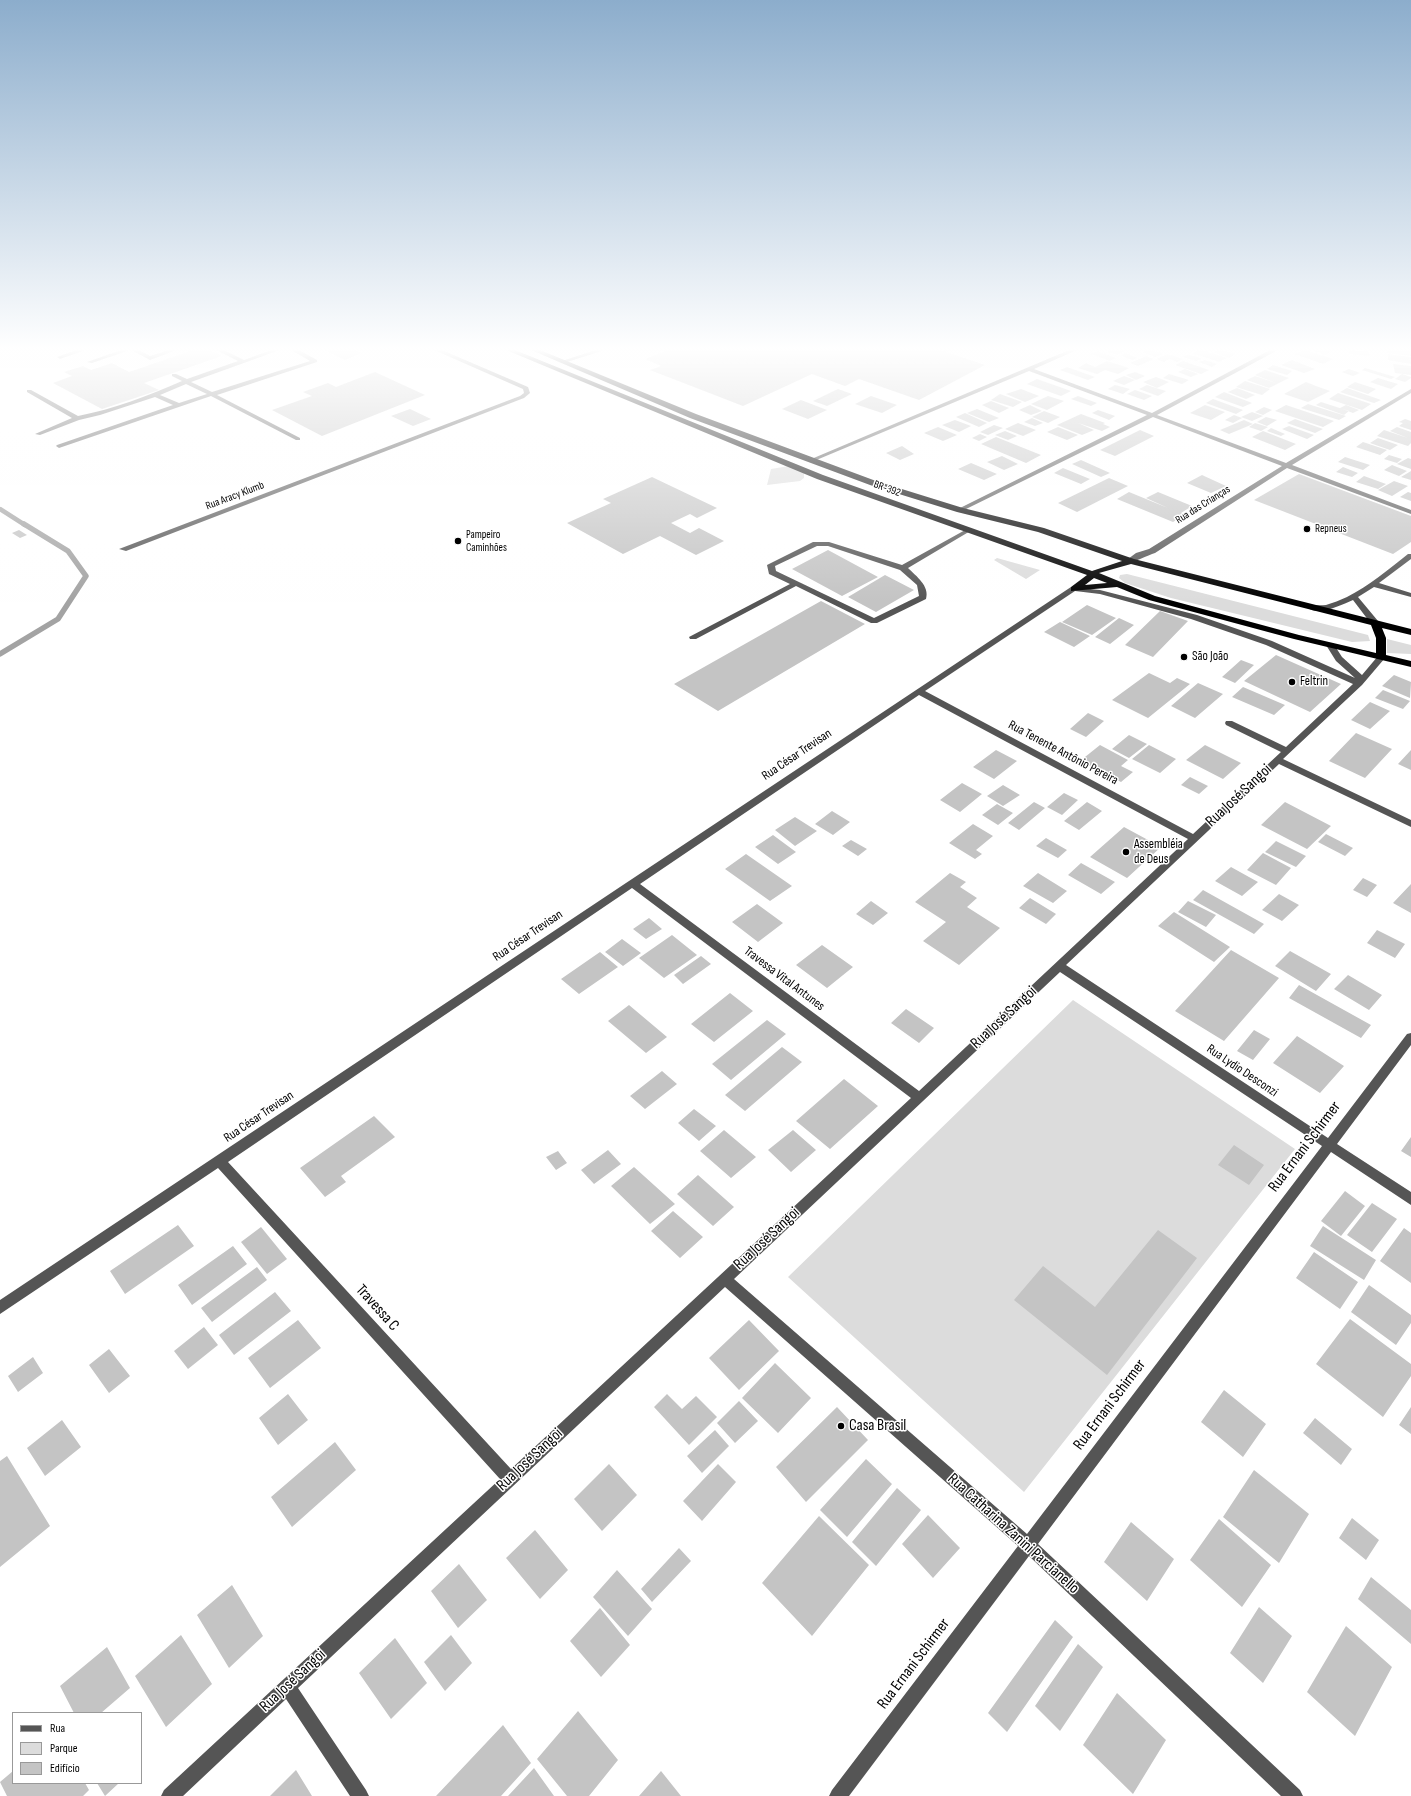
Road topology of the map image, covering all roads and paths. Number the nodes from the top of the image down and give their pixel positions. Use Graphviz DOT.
graph roads {
  1 [pos="93,434"];
  2 [pos="288,434"];
  3 [pos="425,434"];
  4 [pos="715,434"];
  5 [pos="741,434"];
  6 [pos="875,434"];
  7 [pos="1114,434"];
  8 [pos="1203,434"];
  9 [pos="1339,434"];
  10 [pos="298,439"];
  11 [pos="59,446"];
  12 [pos="812,460"];
  13 [pos="1287,465"];
  14 [pos="960,510"];
  15 [pos="1411,512"];
  16 [pos="969,530"];
  17 [pos="122,549"];
  18 [pos="1152,551"];
  19 [pos="1411,556"];
  20 [pos="1131,561"];
  21 [pos="1060,563"];
  22 [pos="1148,565"];
  23 [pos="1111,567"];
  24 [pos="903,568"];
  25 [pos="1093,574"];
  26 [pos="797,583"];
  27 [pos="1117,584"];
  28 [pos="1374,584"];
  29 [pos="1078,586"];
  30 [pos="1411,595"];
  31 [pos="1355,598"];
  32 [pos="1308,608"];
  33 [pos="1375,623"];
  34 [pos="1411,632"];
  35 [pos="693,637"];
  36 [pos="1330,645"];
  37 [pos="1381,658"];
  38 [pos="1411,664"];
  39 [pos="1360,681"];
  40 [pos="919,691"];
  41 [pos="1229,724"];
  42 [pos="1287,750"];
  43 [pos="1278,760"];
  44 [pos="1411,824"];
  45 [pos="1194,838"];
  46 [pos="632,883"];
  47 [pos="1059,966"];
  48 [pos="1411,1037"];
  49 [pos="919,1098"];
  50 [pos="1329,1146"];
  51 [pos="219,1160"];
  52 [pos="1411,1199"];
  53 [pos="725,1279"];
  54 [pos="0,1308"];
  55 [pos="510,1479"];
  56 [pos="1026,1544"];
  57 [pos="286,1687"];
  58 [pos="170,1796"];
  59 [pos="360,1796"];
  60 [pos="838,1796"];
  61 [pos="1294,1796"];
  1 -- 11 [label="street"];
  2 -- 10 [label="street"];
  3 -- 17 [label="street, Rua Aracy Klumb"];
  4 -- 16 [label="highway, BR-392"];
  5 -- 12 [label="highway, BR-392"];
  6 -- 12 [label="street"];
  7 -- 14 [label="street"];
  8 -- 13 [label="street"];
  9 -- 13 [label="street, Rua das Crianças"];
  12 -- 14 [label="highway, BR-392"];
  13 -- 15 [label="street"];
  13 -- 18 [label="street, Rua das Crianças"];
  14 -- 20 [label="highway, BR-392"];
  16 -- 21 [label="highway, BR-392"];
  16 -- 24 [label="street"];
  18 -- 20 [label="street, Rua das Crianças"];
  18 -- 22 [label="street"];
  19 -- 28 [label="street"];
  20 -- 22 [label="highway, BR-392"];
  20 -- 23 [label="highway, BR-392"];
  21 -- 25 [label="highway"];
  21 -- 29 [label="highway"];
  22 -- 32 [label="highway, BR-392"];
  23 -- 25 [label="highway, BR-392"];
  23 -- 27 [label="highway"];
  24 -- 26 [label="street"];
  24 -- 26 [label="street"];
  25 -- 27 [label="highway"];
  25 -- 29 [label="highway, BR-392"];
  26 -- 35 [label="street"];
  27 -- 29 [label="highway"];
  27 -- 36 [label="highway"];
  28 -- 30 [label="street"];
  28 -- 31 [label="street"];
  29 -- 39 [label="street"];
  29 -- 40 [label="street, Rua César Trevisan"];
  31 -- 32 [label="street"];
  31 -- 33 [label="street"];
  32 -- 33 [label="highway, BR-392"];
  33 -- 34 [label="highway, BR-392"];
  33 -- 37 [label="highway"];
  36 -- 37 [label="highway"];
  36 -- 39 [label="street"];
  37 -- 38 [label="highway"];
  37 -- 39 [label="street, Rua José Sangoi"];
  39 -- 42 [label="street, Rua José Sangoi"];
  40 -- 45 [label="street, Rua Tenente Antônio Pereira"];
  40 -- 46 [label="street, Rua César Trevisan"];
  41 -- 42 [label="street"];
  42 -- 43 [label="street, Rua José Sangoi"];
  43 -- 44 [label="street"];
  43 -- 45 [label="street, Rua José Sangoi"];
  45 -- 47 [label="street, Rua José Sangoi"];
  46 -- 49 [label="street, Travessa Vital Antunes"];
  46 -- 51 [label="street, Rua César Trevisan"];
  47 -- 49 [label="street, Rua José Sangoi"];
  47 -- 50 [label="street, Rua Lydio Desconzi"];
  48 -- 50 [label="street, Rua Ernani Schirmer"];
  49 -- 53 [label="street, Rua José Sangoi"];
  50 -- 52 [label="street, Rua Lydio Desconzi"];
  50 -- 56 [label="street, Rua Ernani Schirmer"];
  51 -- 54 [label="street, Rua César Trevisan"];
  51 -- 55 [label="street, Travessa C"];
  53 -- 55 [label="street, Rua José Sangoi"];
  53 -- 56 [label="street, Rua Catharina Zanini Parcianello"];
  55 -- 57 [label="street, Rua José Sangoi"];
  56 -- 60 [label="street, Rua Ernani Schirmer"];
  56 -- 61 [label="street, Rua Catharina Zanini Parcianello"];
  57 -- 58 [label="street, Rua José Sangoi"];
  57 -- 59 [label="street"];
}
